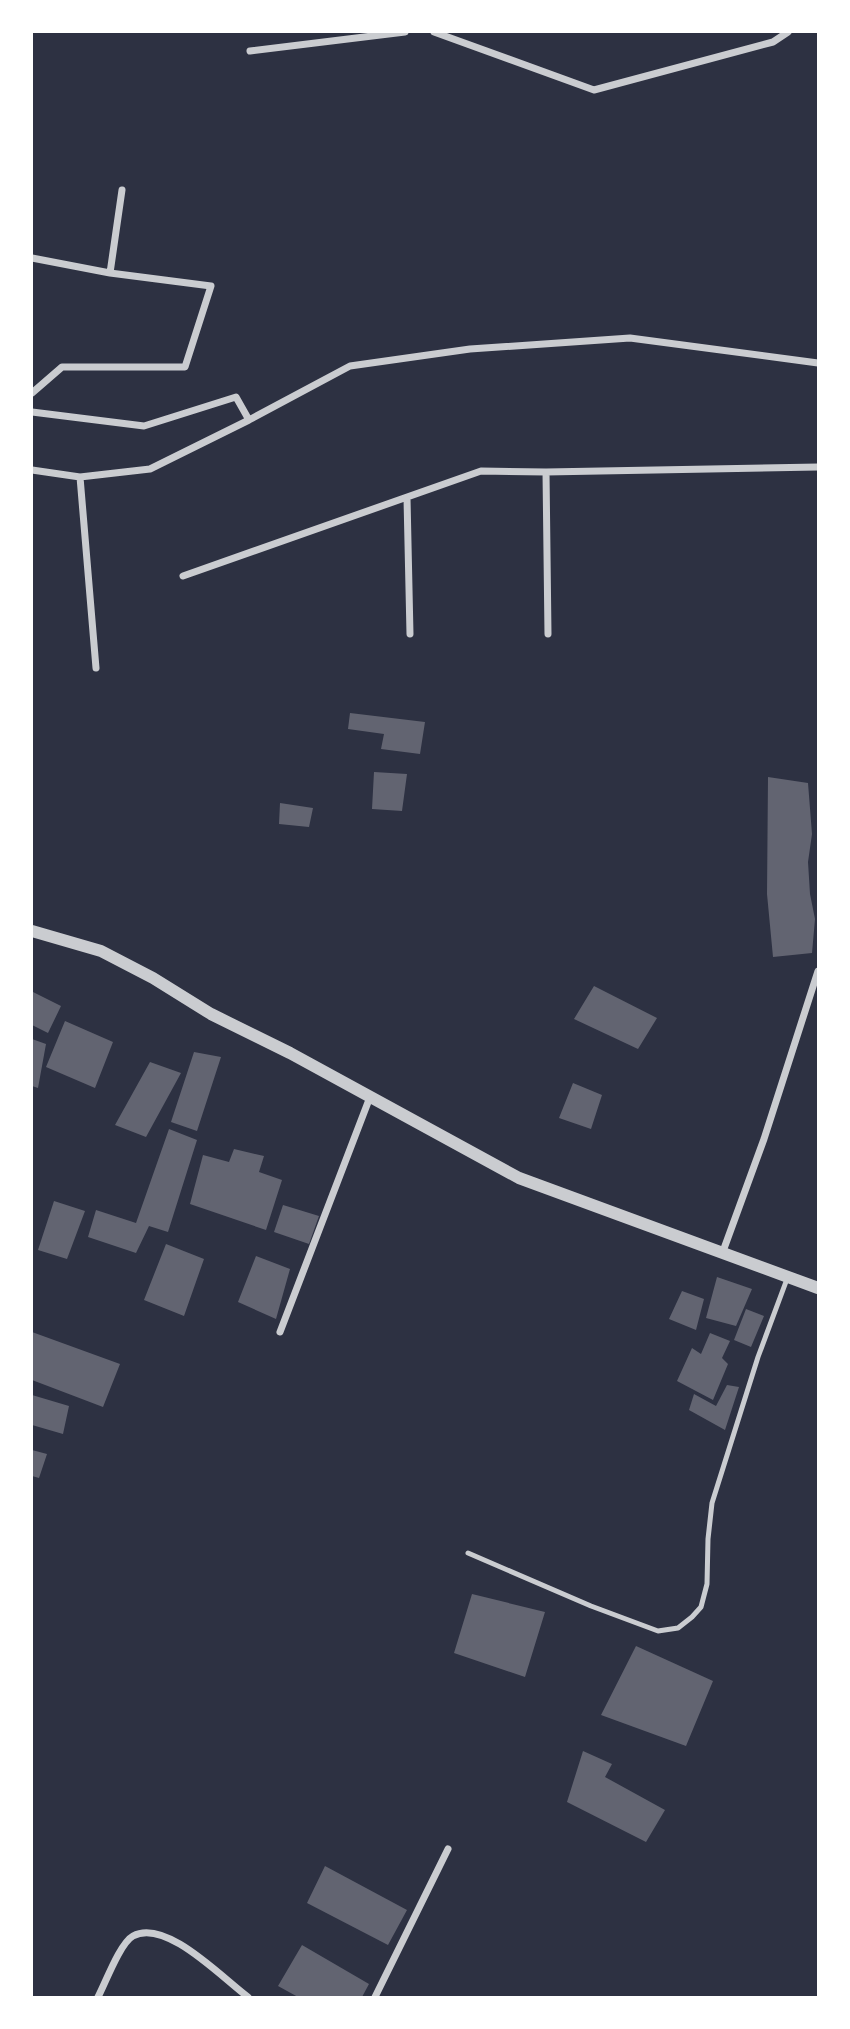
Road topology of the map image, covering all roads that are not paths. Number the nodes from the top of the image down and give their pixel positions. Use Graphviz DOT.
graph roads {
  1 [pos="405,32"];
  2 [pos="434,32"];
  3 [pos="788,32"];
  4 [pos="250,51"];
  5 [pos="122,190"];
  6 [pos="32,258"];
  7 [pos="110,273"];
  8 [pos="818,363"];
  9 [pos="32,394"];
  10 [pos="32,412"];
  11 [pos="249,420"];
  12 [pos="818,467"];
  13 [pos="32,470"];
  14 [pos="546,472"];
  15 [pos="80,477"];
  16 [pos="407,498"];
  17 [pos="183,576"];
  18 [pos="410,634"];
  19 [pos="548,634"];
  20 [pos="96,668"];
  21 [pos="32,931"];
  22 [pos="818,971"];
  23 [pos="370,1097"];
  24 [pos="722,1255"];
  25 [pos="787,1279"];
  26 [pos="818,1289"];
  27 [pos="280,1332"];
  28 [pos="468,1553"];
  29 [pos="448,1849"];
  30 [pos="98,1997"];
  31 [pos="248,1997"];
  32 [pos="375,1997"];
  1 -- 4 [label="street"];
  2 -- 3 [label="street"];
  5 -- 7 [label="street"];
  6 -- 7 [label="street"];
  7 -- 9 [label="street"];
  8 -- 11 [label="street"];
  10 -- 11 [label="street"];
  11 -- 15 [label="street"];
  12 -- 14 [label="street"];
  13 -- 15 [label="street"];
  14 -- 16 [label="street"];
  14 -- 19 [label="street"];
  15 -- 20 [label="street"];
  16 -- 17 [label="street"];
  16 -- 18 [label="street"];
  21 -- 23 [label="street"];
  22 -- 24 [label="street"];
  23 -- 24 [label="street"];
  23 -- 27 [label="street"];
  24 -- 25 [label="street"];
  25 -- 26 [label="street"];
  25 -- 28 [label="lane"];
  29 -- 32 [label="street"];
  30 -- 31 [label="street"];
}
